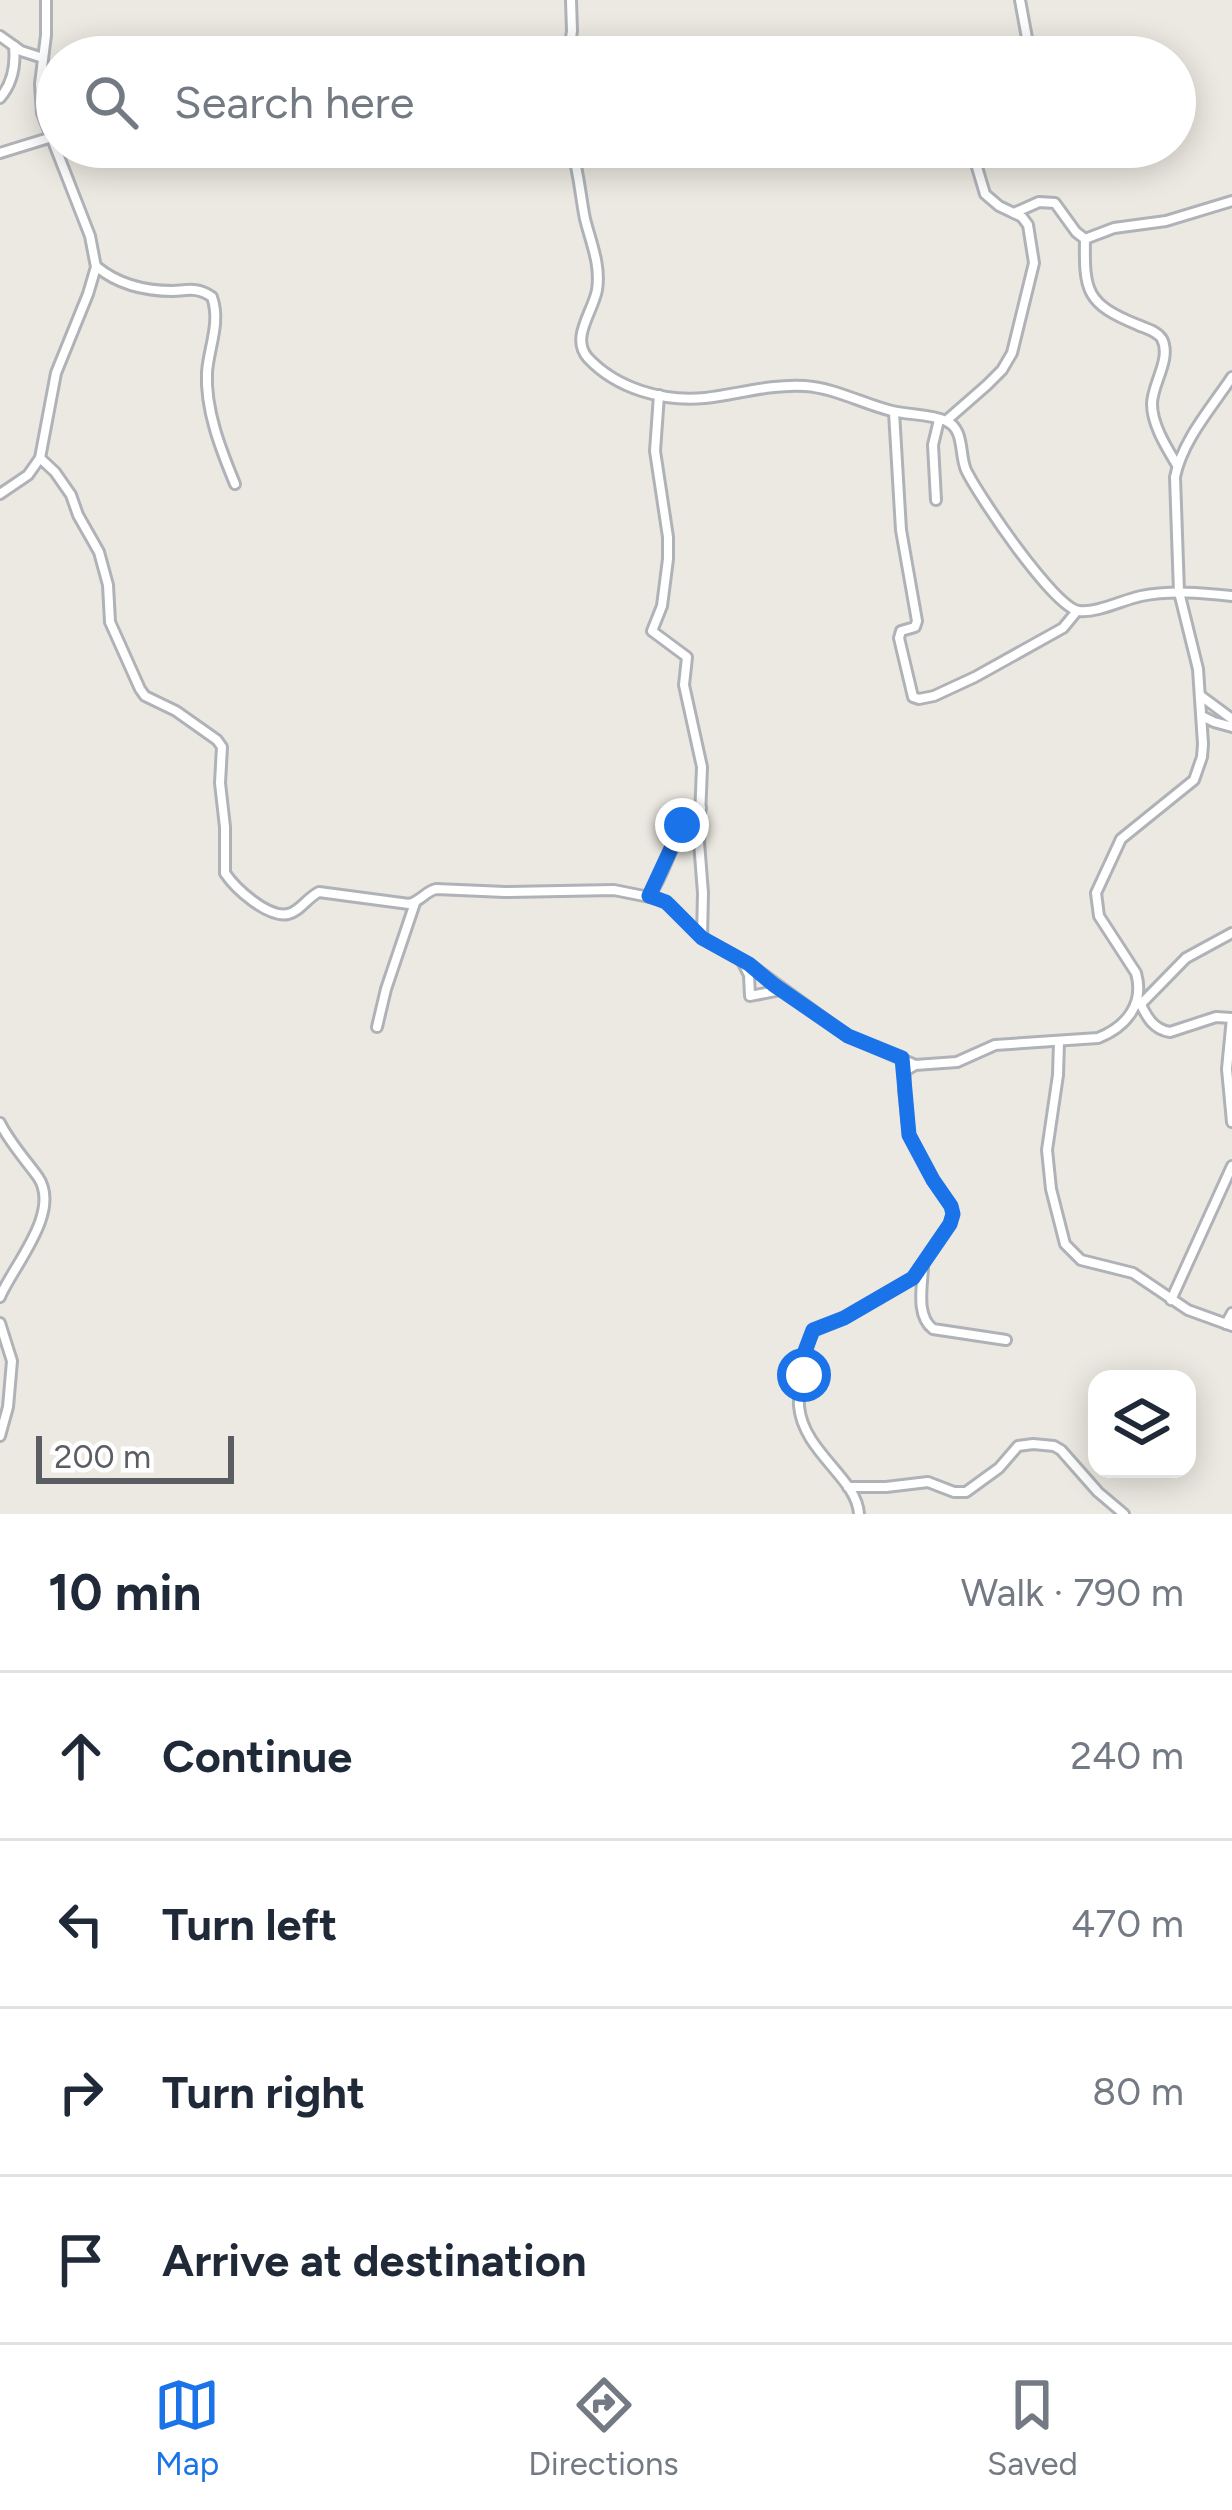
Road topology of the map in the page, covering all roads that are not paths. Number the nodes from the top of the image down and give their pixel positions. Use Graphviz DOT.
graph roads {
  1 [pos="46,0"];
  2 [pos="571,0"];
  3 [pos="1020,0"];
  4 [pos="0,36"];
  5 [pos="46,36"];
  6 [pos="569,36"];
  7 [pos="1027,36"];
  8 [pos="14,46"];
  9 [pos="36,55"];
  10 [pos="0,98"];
  11 [pos="36,141"];
  12 [pos="0,153"];
  13 [pos="64,168"];
  14 [pos="575,168"];
  15 [pos="977,168"];
  16 [pos="1232,201"];
  17 [pos="1014,213"];
  18 [pos="1085,239"];
  19 [pos="96,267"];
  20 [pos="1232,377"];
  21 [pos="659,395"];
  22 [pos="894,412"];
  23 [pos="942,420"];
  24 [pos="40,458"];
  25 [pos="1178,465"];
  26 [pos="236,484"];
  27 [pos="0,494"];
  28 [pos="936,500"];
  29 [pos="1179,592"];
  30 [pos="1232,596"];
  31 [pos="1077,611"];
  32 [pos="1199,695"];
  33 [pos="1201,715"];
  34 [pos="1232,723"];
  35 [pos="702,807"];
  36 [pos="649,896"];
  37 [pos="415,903"];
  38 [pos="703,909"];
  39 [pos="678,914"];
  40 [pos="1232,933"];
  41 [pos="702,938"];
  42 [pos="741,960"];
  43 [pos="782,990"];
  44 [pos="1139,1002"];
  45 [pos="1232,1018"];
  46 [pos="377,1027"];
  47 [pos="1059,1042"];
  48 [pos="902,1058"];
  49 [pos="915,1065"];
  50 [pos="905,1073"];
  51 [pos="1232,1122"];
  52 [pos="0,1123"];
  53 [pos="1232,1166"];
  54 [pos="922,1266"];
  55 [pos="0,1297"];
  56 [pos="1172,1300"];
  57 [pos="1232,1313"];
  58 [pos="0,1323"];
  59 [pos="1229,1325"];
  60 [pos="1006,1340"];
  61 [pos="0,1436"];
  62 [pos="847,1487"];
  63 [pos="859,1514"];
  64 [pos="1124,1514"];
  1 -- 5 [label="street"];
  2 -- 6 [label="street"];
  3 -- 7 [label="street"];
  4 -- 8 [label="street"];
  8 -- 9 [label="street"];
  8 -- 10 [label="street"];
  11 -- 12 [label="street"];
  13 -- 19 [label="street"];
  14 -- 21 [label="street"];
  15 -- 17 [label="street"];
  16 -- 18 [label="street"];
  17 -- 18 [label="street"];
  17 -- 23 [label="street"];
  18 -- 25 [label="street"];
  19 -- 24 [label="street"];
  19 -- 26 [label="street"];
  20 -- 25 [label="street"];
  21 -- 22 [label="street"];
  21 -- 35 [label="street"];
  22 -- 23 [label="street"];
  22 -- 31 [label="street"];
  23 -- 28 [label="street"];
  23 -- 31 [label="street"];
  24 -- 27 [label="street"];
  24 -- 37 [label="street"];
  25 -- 29 [label="street"];
  29 -- 30 [label="street"];
  29 -- 31 [label="street"];
  29 -- 32 [label="street"];
  32 -- 33 [label="street"];
  32 -- 34 [label="street"];
  33 -- 34 [label="street"];
  33 -- 44 [label="street"];
  35 -- 36 [label="street"];
  35 -- 38 [label="street"];
  36 -- 37 [label="street"];
  36 -- 39 [label="street"];
  37 -- 46 [label="street"];
  38 -- 39 [label="street"];
  38 -- 41 [label="street"];
  39 -- 41 [label="street"];
  40 -- 44 [label="street"];
  41 -- 42 [label="street"];
  42 -- 43 [label="street"];
  42 -- 43 [label="street"];
  43 -- 48 [label="street"];
  44 -- 45 [label="street"];
  44 -- 47 [label="street"];
  45 -- 51 [label="street"];
  47 -- 49 [label="street"];
  47 -- 56 [label="street"];
  48 -- 49 [label="street"];
  48 -- 50 [label="street"];
  49 -- 50 [label="street"];
  50 -- 54 [label="street"];
  52 -- 55 [label="street"];
  53 -- 56 [label="street"];
  54 -- 60 [label="street"];
  54 -- 62 [label="street"];
  56 -- 59 [label="street"];
  57 -- 59 [label="street"];
  58 -- 61 [label="street"];
  62 -- 63 [label="street"];
  62 -- 64 [label="street"];
}
